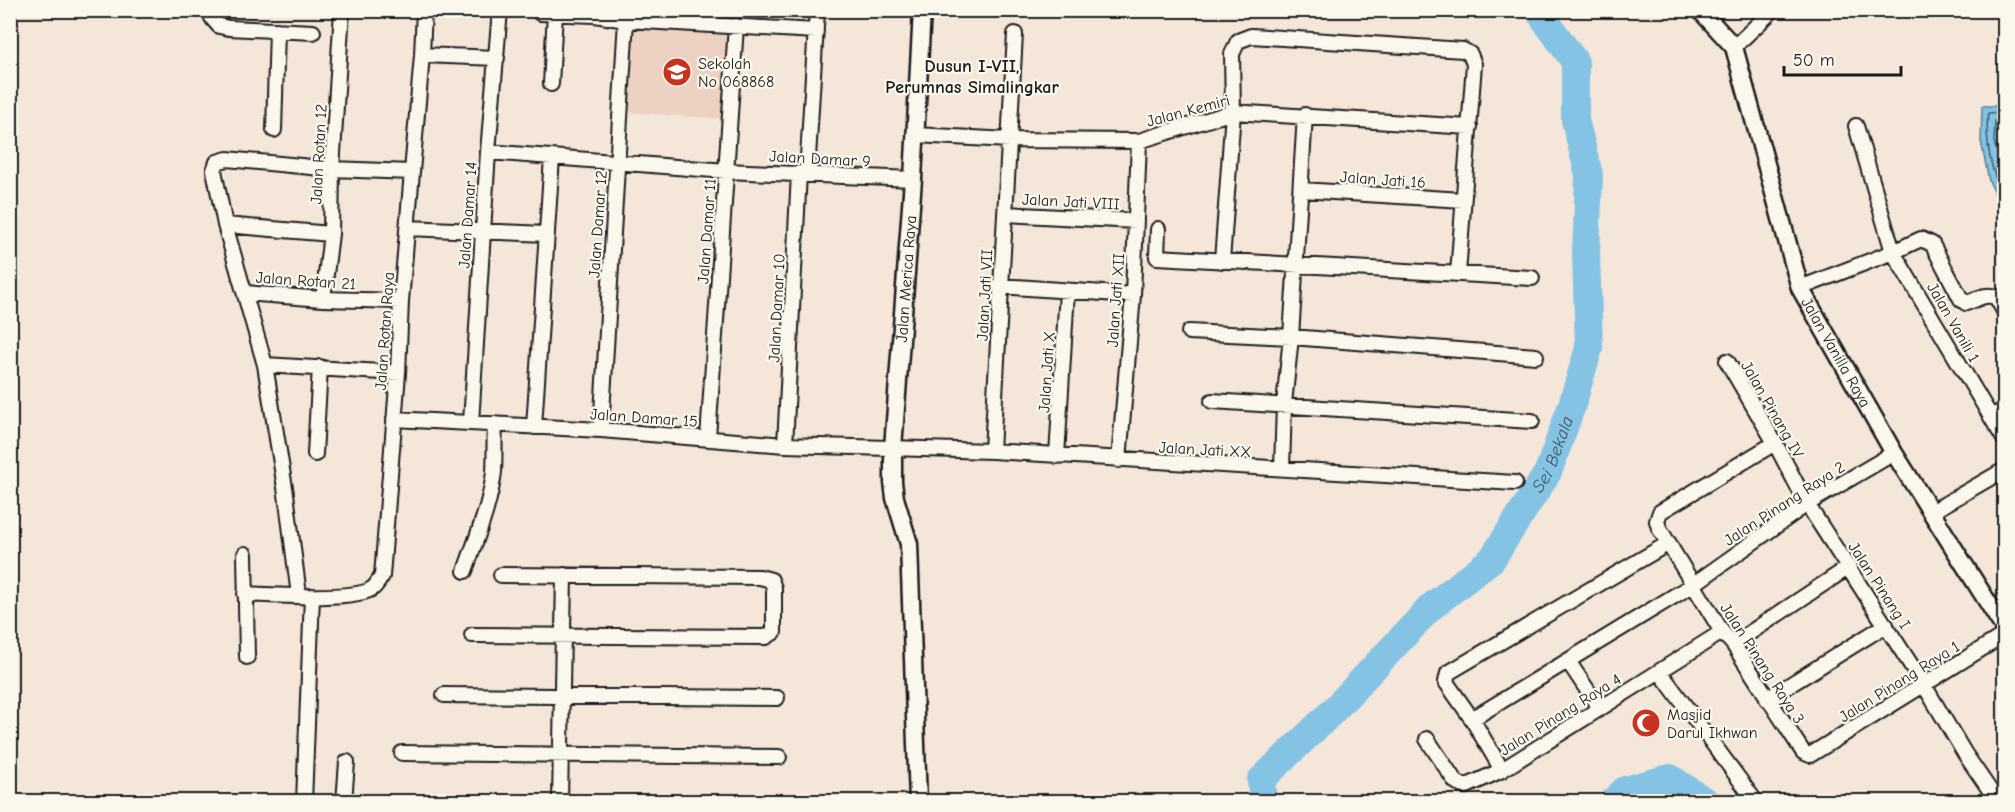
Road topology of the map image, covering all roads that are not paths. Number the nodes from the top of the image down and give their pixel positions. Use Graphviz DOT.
graph roads {
  1 [pos="213,10"];
  2 [pos="342,10"];
  3 [pos="424,10"];
  4 [pos="500,10"];
  5 [pos="817,10"];
  6 [pos="922,10"];
  7 [pos="1700,10"];
  8 [pos="1773,10"];
  9 [pos="540,13"];
  10 [pos="555,13"];
  11 [pos="596,13"];
  12 [pos="627,20"];
  13 [pos="736,26"];
  14 [pos="277,30"];
  15 [pos="816,31"];
  16 [pos="313,32"];
  17 [pos="1015,34"];
  18 [pos="1734,47"];
  19 [pos="422,55"];
  20 [pos="497,58"];
  21 [pos="551,84"];
  22 [pos="1233,112"];
  23 [pos="1305,115"];
  24 [pos="1856,126"];
  25 [pos="1470,127"];
  26 [pos="274,130"];
  27 [pos="915,135"];
  28 [pos="1010,140"];
  29 [pos="1139,141"];
  30 [pos="488,152"];
  31 [pos="552,157"];
  32 [pos="618,163"];
  33 [pos="332,169"];
  34 [pos="726,171"];
  35 [pos="412,172"];
  36 [pos="803,174"];
  37 [pos="913,179"];
  38 [pos="1301,190"];
  39 [pos="1463,200"];
  40 [pos="1005,214"];
  41 [pos="1136,221"];
  42 [pos="225,225"];
  43 [pos="408,228"];
  44 [pos="1158,229"];
  45 [pos="483,231"];
  46 [pos="331,234"];
  47 [pos="546,234"];
  48 [pos="1893,252"];
  49 [pos="1222,261"];
  50 [pos="1296,264"];
  51 [pos="1458,274"];
  52 [pos="1532,278"];
  53 [pos="1000,286"];
  54 [pos="1800,288"];
  55 [pos="1067,291"];
  56 [pos="245,293"];
  57 [pos="1133,295"];
  58 [pos="323,298"];
  59 [pos="401,301"];
  60 [pos="2004,311"];
  61 [pos="1189,332"];
  62 [pos="1291,338"];
  63 [pos="1536,356"];
  64 [pos="1727,362"];
  65 [pos="265,365"];
  66 [pos="320,367"];
  67 [pos="398,373"];
  68 [pos="1212,401"];
  69 [pos="1284,404"];
  70 [pos="2004,410"];
  71 [pos="1991,417"];
  72 [pos="394,419"];
  73 [pos="1532,421"];
  74 [pos="471,423"];
  75 [pos="495,424"];
  76 [pos="534,427"];
  77 [pos="601,430"];
  78 [pos="708,438"];
  79 [pos="2004,439"];
  80 [pos="1775,443"];
  81 [pos="785,445"];
  82 [pos="893,448"];
  83 [pos="992,451"];
  84 [pos="1894,453"];
  85 [pos="315,454"];
  86 [pos="1057,456"];
  87 [pos="1119,460"];
  88 [pos="1282,469"];
  89 [pos="2004,470"];
  90 [pos="1515,483"];
  91 [pos="1807,504"];
  92 [pos="1933,511"];
  93 [pos="1669,543"];
  94 [pos="245,554"];
  95 [pos="1849,567"];
  96 [pos="465,572"];
  97 [pos="501,574"];
  98 [pos="564,574"];
  99 [pos="1694,584"];
  100 [pos="245,594"];
  101 [pos="305,596"];
  102 [pos="1886,625"];
  103 [pos="2004,628"];
  104 [pos="1722,632"];
  105 [pos="472,635"];
  106 [pos="562,635"];
  107 [pos="2004,635"];
  108 [pos="1733,644"];
  109 [pos="247,657"];
  110 [pos="1568,661"];
  111 [pos="1660,672"];
  112 [pos="1924,685"];
  113 [pos="444,695"];
  114 [pos="562,695"];
  115 [pos="777,698"];
  116 [pos="1767,699"];
  117 [pos="1600,709"];
  118 [pos="1472,720"];
  119 [pos="1426,739"];
  120 [pos="402,753"];
  121 [pos="561,755"];
  122 [pos="1810,755"];
  123 [pos="779,757"];
  124 [pos="347,762"];
  125 [pos="1502,770"];
  126 [pos="304,801"];
  127 [pos="344,801"];
  128 [pos="560,801"];
  129 [pos="918,801"];
  130 [pos="1756,801"];
  131 [pos="1993,801"];
  1 -- 14 [label="street"];
  2 -- 33 [label="street, Jalan Rotan 12"];
  3 -- 19 [label="street, Jalan Rotan Raya"];
  4 -- 20 [label="street, Jalan Damar 14"];
  5 -- 15 [label="street, Jalan Damar 10"];
  6 -- 27 [label="street, Jalan Merica Raya"];
  7 -- 18 [label="street"];
  8 -- 18 [label="street"];
  9 -- 10 [label="street"];
  10 -- 11 [label="street"];
  10 -- 21 [label="street"];
  11 -- 12 [label="street"];
  12 -- 13 [label="street"];
  12 -- 32 [label="street, Jalan Damar 12"];
  13 -- 15 [label="street"];
  13 -- 34 [label="street, Jalan Damar 11"];
  14 -- 16 [label="street"];
  14 -- 26 [label="street"];
  15 -- 36 [label="street, Jalan Damar 10"];
  17 -- 28 [label="street, Jalan Jati VII"];
  18 -- 54 [label="street, Jalan Vanilla Raya"];
  19 -- 20 [label="street"];
  19 -- 35 [label="street, Jalan Rotan Raya"];
  20 -- 30 [label="street, Jalan Damar 14"];
  22 -- 23 [label="street, Jalan Kemiri"];
  22 -- 25 [label="street"];
  22 -- 29 [label="street, Jalan Kemiri"];
  22 -- 49 [label="street"];
  23 -- 25 [label="street, Jalan Kemiri"];
  23 -- 38 [label="street"];
  24 -- 48 [label="street, Jalan Vanili 1"];
  25 -- 39 [label="street"];
  27 -- 28 [label="street, Jalan Kemiri"];
  27 -- 37 [label="street, Jalan Merica Raya"];
  28 -- 29 [label="street, Jalan Kemiri"];
  28 -- 40 [label="street, Jalan Jati VII"];
  29 -- 41 [label="street, Jalan Jati XII"];
  30 -- 31 [label="street"];
  30 -- 45 [label="street, Jalan Damar 14"];
  31 -- 32 [label="street"];
  31 -- 47 [label="street"];
  32 -- 34 [label="street, Jalan Damar 9"];
  32 -- 77 [label="street, Jalan Damar 12"];
  33 -- 35 [label="street"];
  33 -- 42 [label="street"];
  33 -- 46 [label="street, Jalan Rotan 12"];
  34 -- 36 [label="street, Jalan Damar 9"];
  34 -- 78 [label="street, Jalan Damar 11"];
  35 -- 43 [label="street, Jalan Rotan Raya"];
  36 -- 37 [label="street, Jalan Damar 9"];
  36 -- 81 [label="street, Jalan Damar 10"];
  37 -- 82 [label="street, Jalan Merica Raya"];
  38 -- 39 [label="street, Jalan Jati 16"];
  38 -- 50 [label="street"];
  39 -- 51 [label="street"];
  40 -- 41 [label="street, Jalan Jati VIII"];
  40 -- 53 [label="street, Jalan Jati VII"];
  41 -- 57 [label="street, Jalan Jati XII"];
  42 -- 46 [label="street"];
  42 -- 56 [label="street"];
  43 -- 45 [label="street"];
  43 -- 59 [label="street, Jalan Rotan Raya"];
  44 -- 49 [label="street"];
  45 -- 47 [label="street"];
  45 -- 74 [label="street, Jalan Damar 14"];
  46 -- 58 [label="street, Jalan Rotan 12"];
  47 -- 76 [label="street"];
  48 -- 54 [label="street"];
  48 -- 60 [label="street"];
  48 -- 71 [label="street, Jalan Vanili 1"];
  49 -- 50 [label="street"];
  50 -- 51 [label="street"];
  50 -- 62 [label="street"];
  51 -- 52 [label="street"];
  53 -- 55 [label="street"];
  53 -- 83 [label="street, Jalan Jati VII"];
  54 -- 84 [label="street, Jalan Vanilla Raya"];
  55 -- 57 [label="street"];
  55 -- 86 [label="street, Jalan Jati X"];
  56 -- 58 [label="street, Jalan Rotan 21"];
  56 -- 65 [label="street"];
  57 -- 87 [label="street, Jalan Jati XII"];
  58 -- 59 [label="street, Jalan Rotan 21"];
  59 -- 67 [label="street, Jalan Rotan Raya"];
  61 -- 62 [label="street"];
  62 -- 63 [label="street"];
  62 -- 69 [label="street"];
  64 -- 80 [label="street, Jalan Pinang IV"];
  65 -- 66 [label="street"];
  65 -- 101 [label="street"];
  66 -- 67 [label="street"];
  66 -- 85 [label="street"];
  67 -- 72 [label="street, Jalan Rotan Raya"];
  68 -- 69 [label="street"];
  69 -- 73 [label="street"];
  69 -- 88 [label="street"];
  70 -- 71 [label="street"];
  71 -- 79 [label="street, Jalan Vanili 1"];
  72 -- 74 [label="street, Jalan Damar 15"];
  72 -- 101 [label="street, Jalan Rotan Raya"];
  74 -- 75 [label="street, Jalan Damar 15"];
  75 -- 76 [label="street, Jalan Damar 15"];
  75 -- 96 [label="street"];
  76 -- 77 [label="street, Jalan Damar 15"];
  77 -- 78 [label="street, Jalan Damar 15"];
  78 -- 81 [label="street, Jalan Damar 15"];
  80 -- 91 [label="street, Jalan Pinang IV"];
  80 -- 93 [label="street, Jalan Pinang Raya 3"];
  81 -- 82 [label="street, Jalan Damar 15"];
  82 -- 83 [label="street, Jalan Jati XX"];
  82 -- 129 [label="street, Jalan Merica Raya"];
  83 -- 86 [label="street, Jalan Jati XX"];
  84 -- 91 [label="street, Jalan Pinang Raya 2"];
  84 -- 92 [label="street, Jalan Vanilla Raya"];
  86 -- 87 [label="street, Jalan Jati XX"];
  87 -- 88 [label="street, Jalan Jati XX"];
  88 -- 90 [label="street, Jalan Jati XX"];
  89 -- 92 [label="street"];
  91 -- 95 [label="street, Jalan Pinang I"];
  91 -- 99 [label="street, Jalan Pinang Raya 2"];
  92 -- 103 [label="street, Jalan Vanilla Raya"];
  93 -- 99 [label="street, Jalan Pinang Raya 3"];
  93 -- 118 [label="street"];
  94 -- 100 [label="street"];
  95 -- 102 [label="street, Jalan Pinang I"];
  95 -- 108 [label="street"];
  97 -- 98 [label="street"];
  98 -- 106 [label="street"];
  98 -- 106 [label="street"];
  99 -- 104 [label="street, Jalan Pinang Raya 3"];
  99 -- 110 [label="street, Jalan Pinang Raya 2"];
  100 -- 101 [label="street, Jalan Rotan Raya"];
  100 -- 109 [label="street"];
  101 -- 126 [label="street"];
  102 -- 112 [label="street, Jalan Pinang I"];
  102 -- 116 [label="street"];
  104 -- 108 [label="street, Jalan Pinang Raya 3"];
  104 -- 111 [label="street, Jalan Pinang Raya 4"];
  105 -- 106 [label="street"];
  106 -- 114 [label="street"];
  107 -- 112 [label="street, Jalan Pinang Raya 1"];
  108 -- 116 [label="street, Jalan Pinang Raya 3"];
  110 -- 117 [label="street"];
  110 -- 118 [label="street, Jalan Pinang Raya 2"];
  111 -- 117 [label="street, Jalan Pinang Raya 4"];
  111 -- 130 [label="street"];
  112 -- 122 [label="street, Jalan Pinang Raya 1"];
  112 -- 131 [label="street, Jalan Pinang I"];
  113 -- 114 [label="street"];
  114 -- 115 [label="street"];
  114 -- 121 [label="street"];
  116 -- 122 [label="street, Jalan Pinang Raya 3"];
  117 -- 125 [label="street, Jalan Pinang Raya 4"];
  118 -- 125 [label="street"];
  119 -- 125 [label="street, Jalan Pinang Raya 4"];
  120 -- 121 [label="street"];
  121 -- 123 [label="street"];
  121 -- 128 [label="street"];
  124 -- 127 [label="street"];
}
